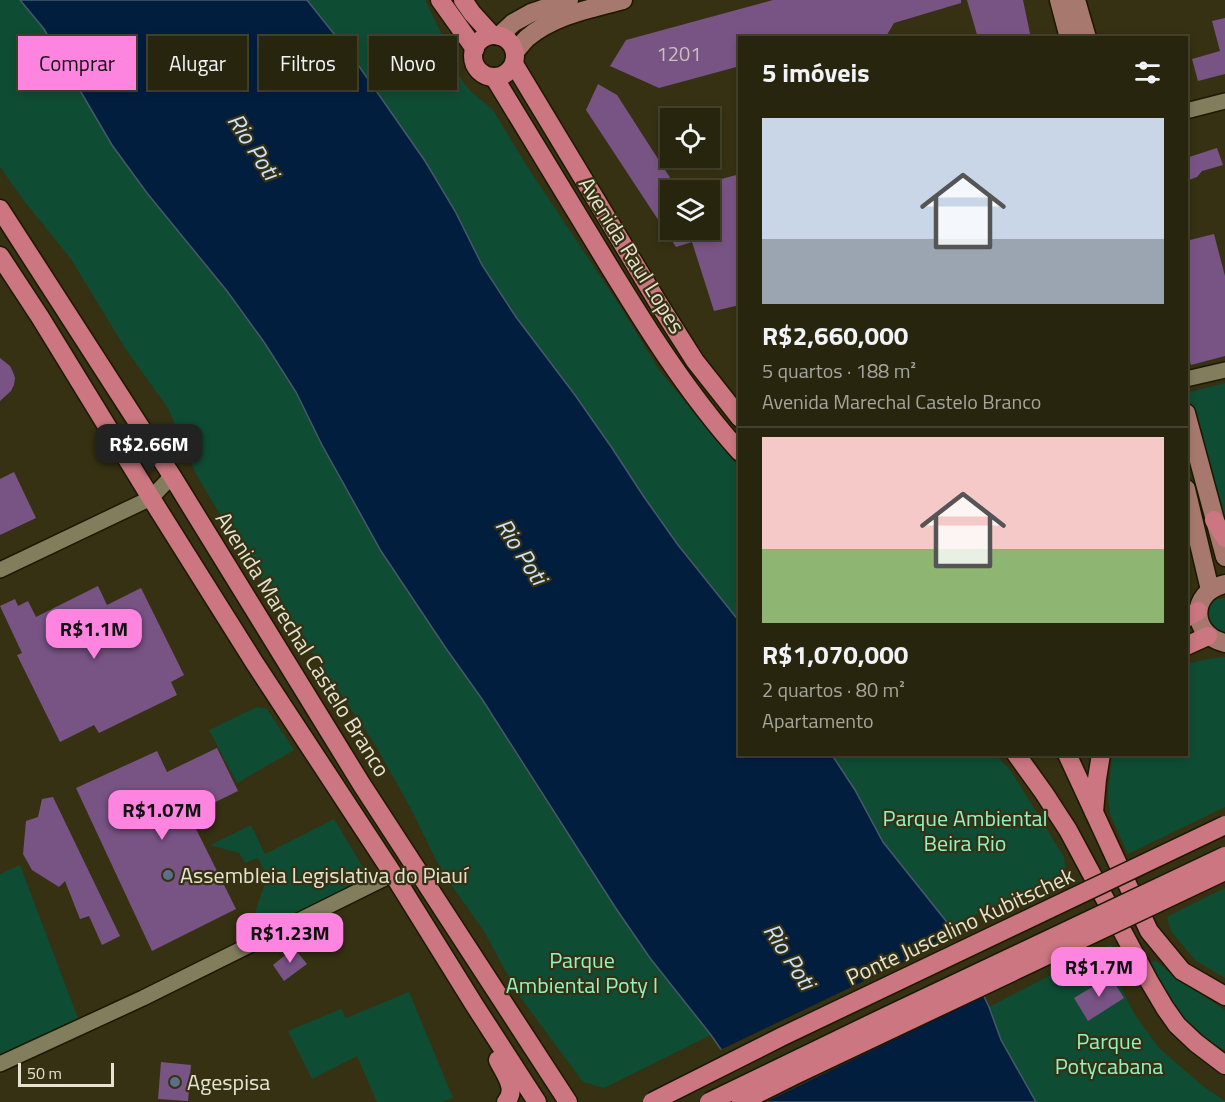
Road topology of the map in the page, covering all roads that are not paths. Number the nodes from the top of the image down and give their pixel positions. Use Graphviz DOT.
graph roads {
  1 [pos="440,0"];
  2 [pos="463,0"];
  3 [pos="569,0"];
  4 [pos="622,0"];
  5 [pos="1059,0"];
  6 [pos="1076,0"];
  7 [pos="496,35"];
  8 [pos="1068,36"];
  9 [pos="1086,36"];
  10 [pos="475,49"];
  11 [pos="515,58"];
  12 [pos="494,77"];
  13 [pos="1225,101"];
  14 [pos="1188,110"];
  15 [pos="3,220"];
  16 [pos="0,256"];
  17 [pos="1225,370"];
  18 [pos="1188,379"];
  19 [pos="738,415"];
  20 [pos="1188,421"];
  21 [pos="738,450"];
  22 [pos="172,476"];
  23 [pos="1188,497"];
  24 [pos="151,498"];
  25 [pos="1214,520"];
  26 [pos="1225,538"];
  27 [pos="1225,557"];
  28 [pos="0,570"];
  29 [pos="1218,587"];
  30 [pos="1192,614"];
  31 [pos="1208,636"];
  32 [pos="1225,643"];
  33 [pos="1188,645"];
  34 [pos="1017,756"];
  35 [pos="1067,756"];
  36 [pos="1101,756"];
  37 [pos="348,764"];
  38 [pos="328,777"];
  39 [pos="362,785"];
  40 [pos="343,799"];
  41 [pos="1093,814"];
  42 [pos="1225,825"];
  43 [pos="1225,856"];
  44 [pos="1225,871"];
  45 [pos="393,874"];
  46 [pos="1198,980"];
  47 [pos="1225,990"];
  48 [pos="1225,996"];
  49 [pos="475,1006"];
  50 [pos="0,1064"];
  51 [pos="1225,1065"];
  52 [pos="507,1102"];
  53 [pos="537,1102"];
  54 [pos="568,1102"];
  55 [pos="652,1102"];
  56 [pos="709,1102"];
  57 [pos="741,1102"];
  1 -- 10 [label="main road"];
  2 -- 7 [label="main road"];
  3 -- 7 [label="main road"];
  4 -- 11 [label="main road"];
  5 -- 8 [label="main road"];
  6 -- 9 [label="main road"];
  7 -- 10 [label="main road"];
  7 -- 11 [label="main road"];
  10 -- 12 [label="main road"];
  11 -- 12 [label="main road"];
  11 -- 19 [label="main road, Avenida Raul Lopes"];
  12 -- 21 [label="main road, Avenida Raul Lopes"];
  13 -- 14 [label="street"];
  15 -- 22 [label="main road, Avenida Marechal Castelo Branco"];
  16 -- 24 [label="main road"];
  17 -- 18 [label="street"];
  20 -- 25 [label="main road"];
  22 -- 24 [label="street"];
  22 -- 37 [label="main road, Avenida Marechal Castelo Branco"];
  23 -- 29 [label="main road"];
  24 -- 28 [label="street"];
  24 -- 38 [label="main road"];
  25 -- 26 [label="main road"];
  25 -- 27 [label="main road"];
  29 -- 30 [label="main road"];
  30 -- 31 [label="main road"];
  31 -- 32 [label="main road"];
  31 -- 33 [label="main road"];
  34 -- 51 [label="main road"];
  35 -- 41 [label="main road"];
  36 -- 41 [label="main road"];
  37 -- 38 [label="main road"];
  37 -- 39 [label="main road, Avenida Marechal Castelo Branco"];
  38 -- 40 [label="main road"];
  39 -- 40 [label="main road"];
  39 -- 54 [label="main road, Avenida Marechal Castelo Branco"];
  40 -- 45 [label="main road"];
  41 -- 46 [label="main road"];
  42 -- 55 [label="main road, Ponte Juscelino Kubitschek, bridge"];
  43 -- 56 [label="main road, bridge"];
  44 -- 57 [label="main road, bridge"];
  45 -- 49 [label="main road"];
  45 -- 50 [label="street"];
  46 -- 47 [label="main road"];
  46 -- 48 [label="main road"];
  49 -- 52 [label="main road"];
  49 -- 53 [label="main road"];
}
